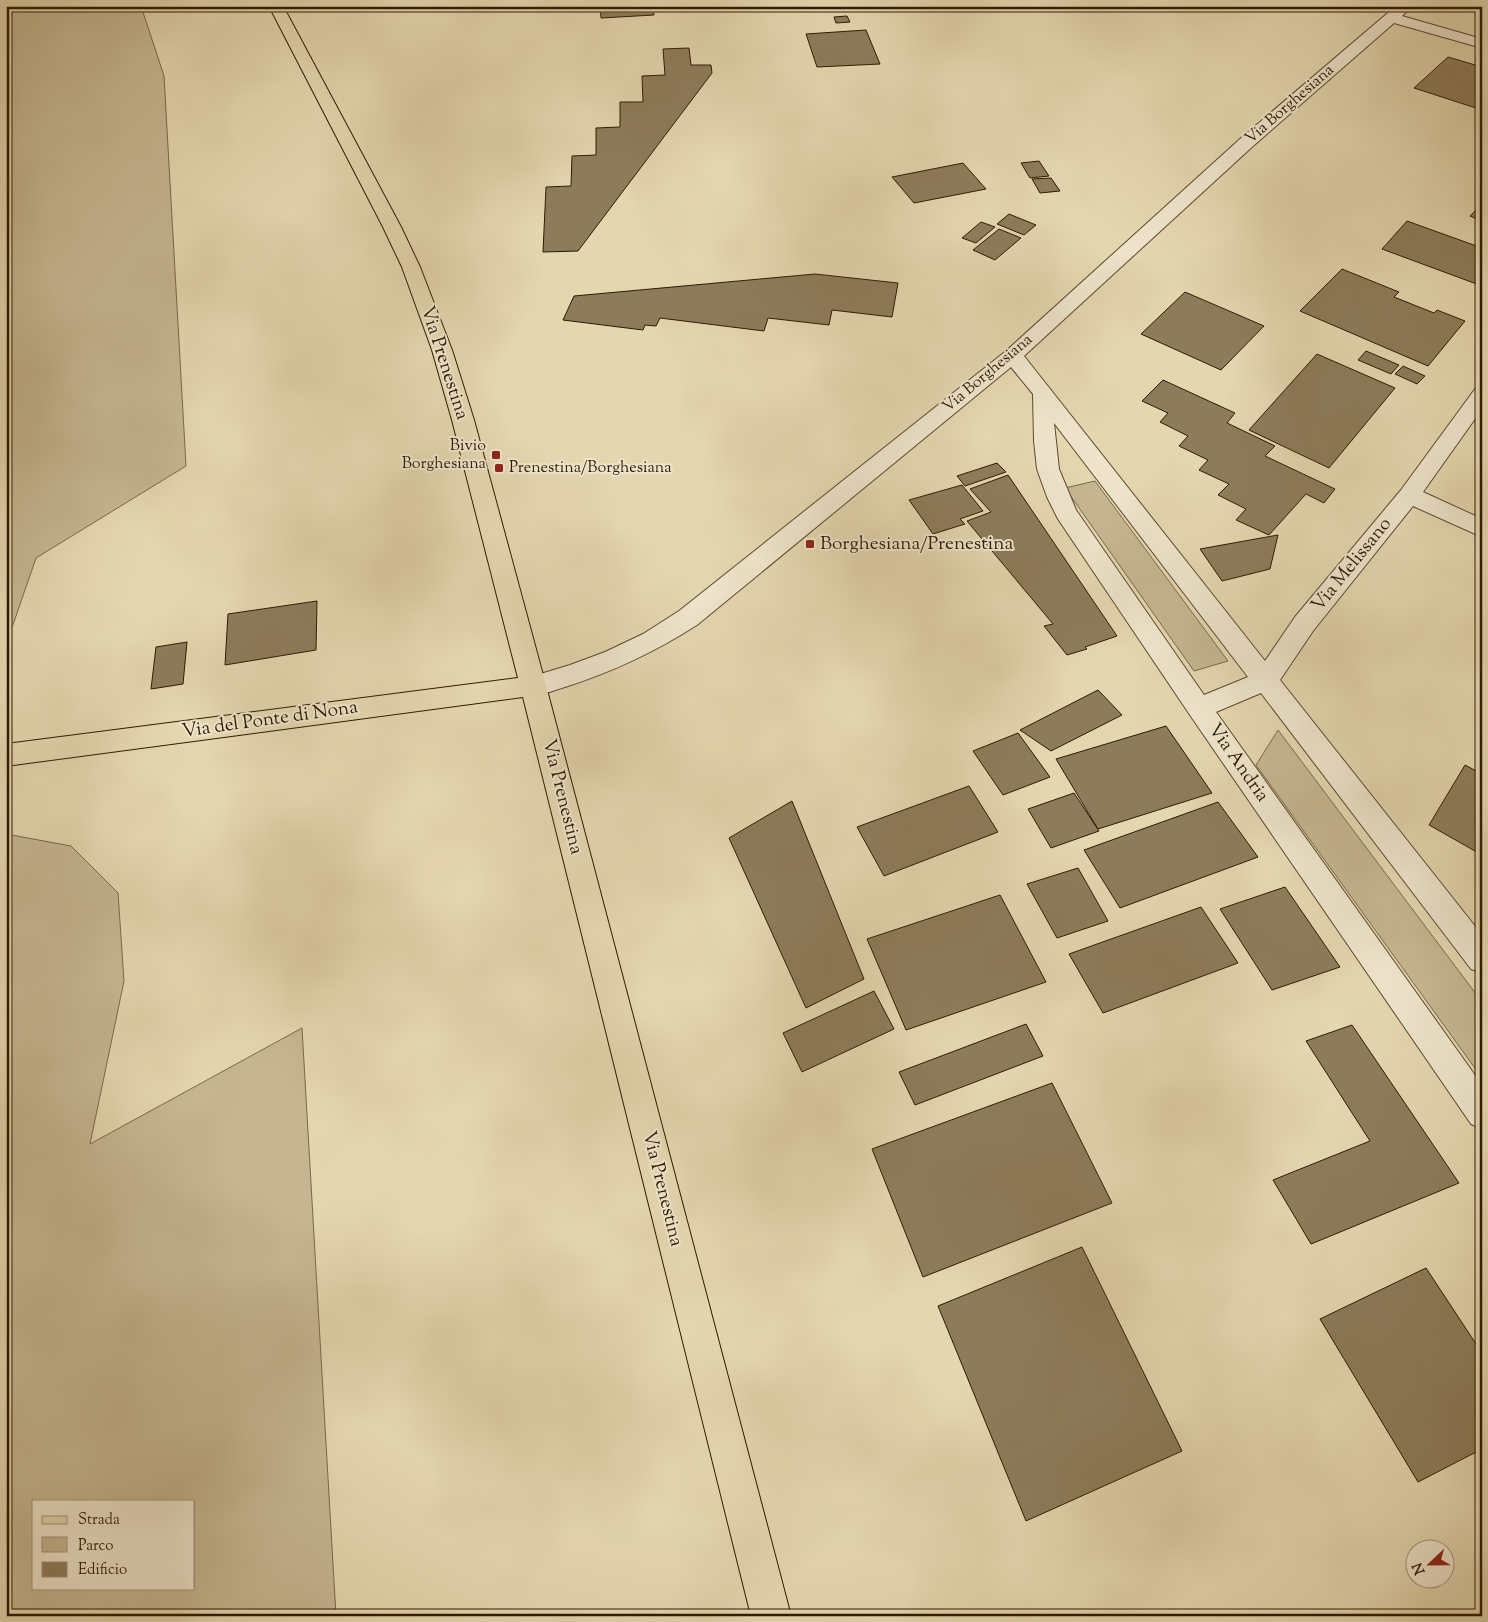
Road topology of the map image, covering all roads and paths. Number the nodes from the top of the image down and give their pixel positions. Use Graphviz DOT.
graph roads {
  1 [pos="276,6"];
  2 [pos="1399,12"];
  3 [pos="1482,44"];
  4 [pos="1013,355"];
  5 [pos="1042,394"];
  6 [pos="1482,394"];
  7 [pos="1409,495"];
  8 [pos="1482,529"];
  9 [pos="1265,681"];
  10 [pos="533,686"];
  11 [pos="1199,708"];
  12 [pos="6,755"];
  13 [pos="1482,959"];
  14 [pos="1482,1113"];
  15 [pos="771,1616"];
  1 -- 10 [label="main road, Via Prenestina"];
  2 -- 3 [label="street"];
  2 -- 4 [label="street, Via Borghesiana"];
  4 -- 5 [label="street"];
  4 -- 10 [label="street, Via Borghesiana"];
  5 -- 9 [label="street"];
  5 -- 11 [label="street, Via Andria"];
  6 -- 7 [label="street, Via Melissano"];
  7 -- 8 [label="street"];
  7 -- 9 [label="street, Via Melissano"];
  9 -- 11 [label="street"];
  9 -- 13 [label="street"];
  10 -- 12 [label="main road, Via del Ponte di Nona"];
  10 -- 15 [label="main road, Via Prenestina"];
  11 -- 14 [label="street, Via Andria"];
}
